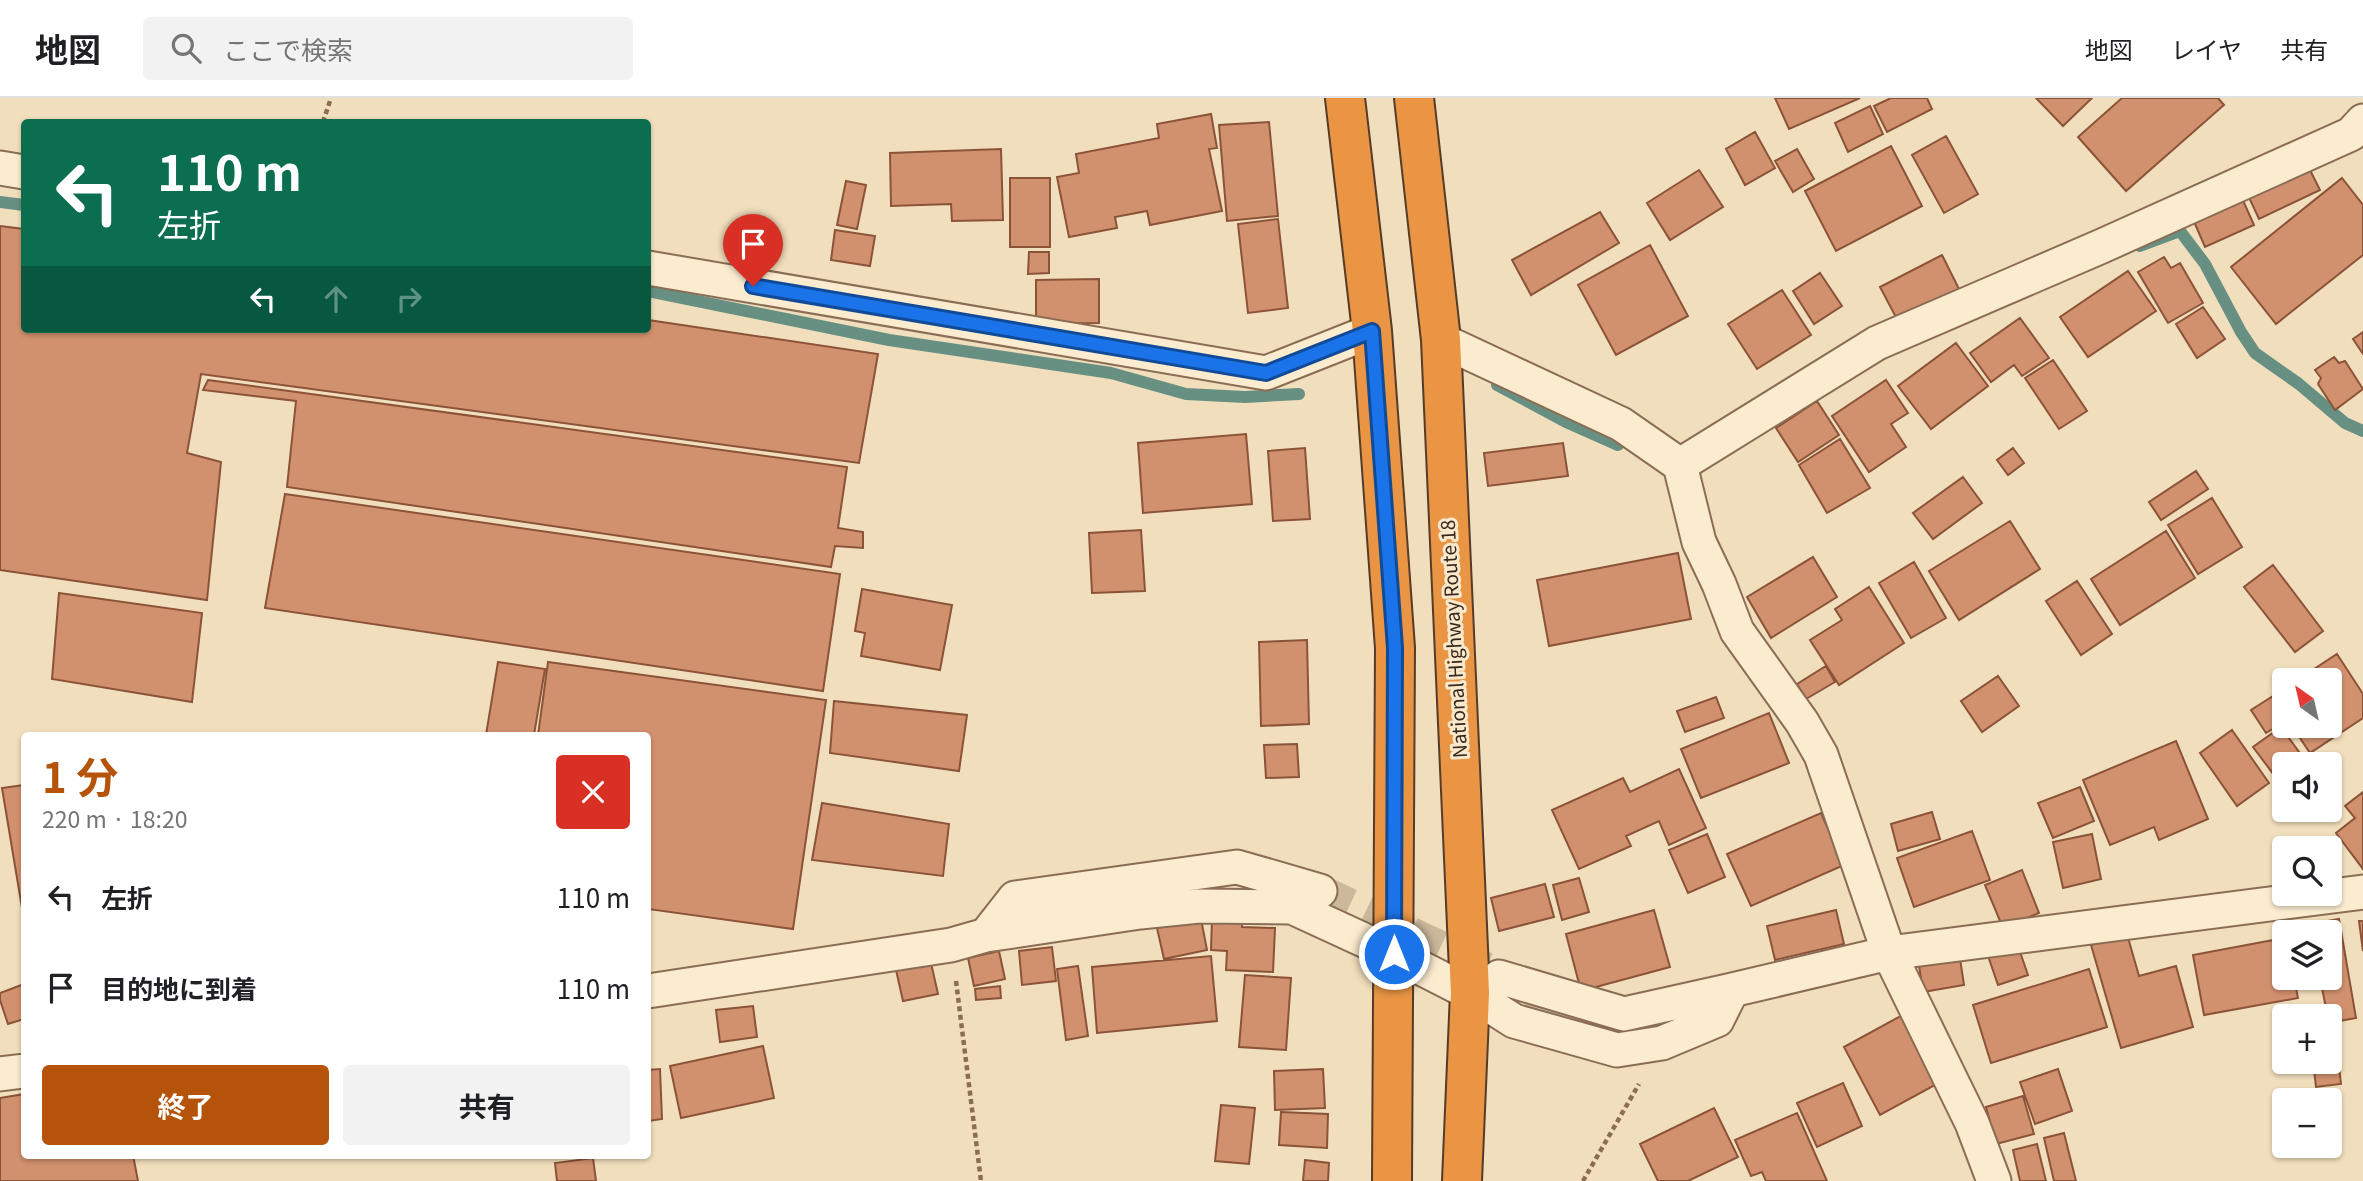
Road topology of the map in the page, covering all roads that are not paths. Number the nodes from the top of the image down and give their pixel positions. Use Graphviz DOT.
graph roads {
  1 [pos="1345,98"];
  2 [pos="1414,98"];
  3 [pos="2363,121"];
  4 [pos="0,168"];
  5 [pos="21,172"];
  6 [pos="651,269"];
  7 [pos="1372,331"];
  8 [pos="1441,340"];
  9 [pos="1680,465"];
  10 [pos="1320,891"];
  11 [pos="2363,892"];
  12 [pos="986,935"];
  13 [pos="1889,953"];
  14 [pos="1394,954"];
  15 [pos="1484,985"];
  16 [pos="651,990"];
  17 [pos="1732,990"];
  18 [pos="21,1071"];
  19 [pos="0,1074"];
  20 [pos="1392,1181"];
  21 [pos="1462,1181"];
  22 [pos="1994,1181"];
  1 -- 7 [label="highway"];
  2 -- 8 [label="highway, National Highway Route 18"];
  3 -- 9 [label="street"];
  4 -- 5 [label="street"];
  6 -- 7 [label="street"];
  7 -- 14 [label="highway"];
  8 -- 9 [label="street"];
  8 -- 15 [label="highway, National Highway Route 18"];
  9 -- 13 [label="street"];
  10 -- 12 [label="street"];
  11 -- 13 [label="street"];
  12 -- 14 [label="street"];
  12 -- 16 [label="street"];
  13 -- 17 [label="street"];
  13 -- 22 [label="street"];
  14 -- 15 [label="street"];
  14 -- 20 [label="highway"];
  15 -- 17 [label="street"];
  15 -- 17 [label="street"];
  15 -- 21 [label="highway, National Highway Route 18"];
  18 -- 19 [label="street"];
}
